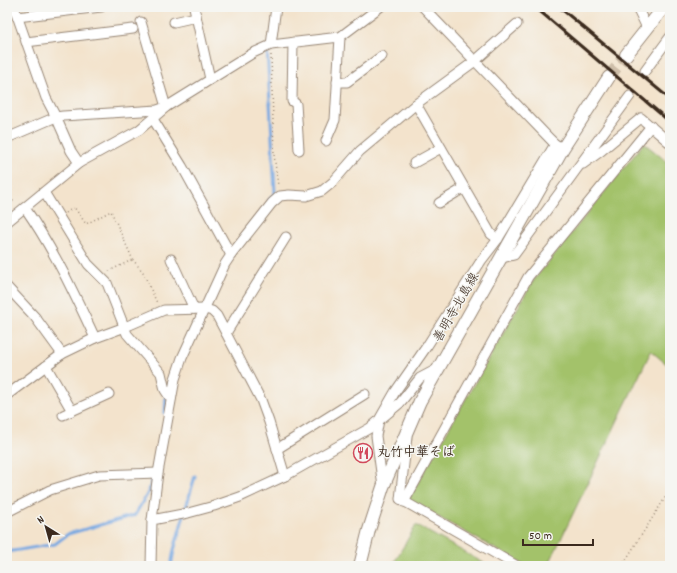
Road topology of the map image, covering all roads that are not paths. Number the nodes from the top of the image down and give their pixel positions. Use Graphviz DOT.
graph roads {
  1 [pos="14,7"];
  2 [pos="101,7"];
  3 [pos="194,7"];
  4 [pos="276,7"];
  5 [pos="380,7"];
  6 [pos="424,7"];
  7 [pos="637,7"];
  8 [pos="663,8"];
  9 [pos="196,16"];
  10 [pos="17,17"];
  11 [pos="141,22"];
  12 [pos="174,22"];
  13 [pos="517,24"];
  14 [pos="133,28"];
  15 [pos="647,28"];
  16 [pos="340,37"];
  17 [pos="670,37"];
  18 [pos="26,42"];
  19 [pos="293,42"];
  20 [pos="268,46"];
  21 [pos="626,55"];
  22 [pos="382,56"];
  23 [pos="475,61"];
  24 [pos="645,72"];
  25 [pos="609,78"];
  26 [pos="210,80"];
  27 [pos="337,82"];
  28 [pos="630,96"];
  29 [pos="416,104"];
  30 [pos="166,107"];
  31 [pos="56,117"];
  32 [pos="153,119"];
  33 [pos="651,126"];
  34 [pos="7,138"];
  35 [pos="326,141"];
  36 [pos="670,143"];
  37 [pos="559,146"];
  38 [pos="441,148"];
  39 [pos="299,150"];
  40 [pos="79,163"];
  41 [pos="414,163"];
  42 [pos="577,168"];
  43 [pos="464,188"];
  44 [pos="44,192"];
  45 [pos="439,203"];
  46 [pos="24,209"];
  47 [pos="7,222"];
  48 [pos="286,237"];
  49 [pos="498,239"];
  50 [pos="231,255"];
  51 [pos="502,258"];
  52 [pos="171,259"];
  53 [pos="7,287"];
  54 [pos="199,309"];
  55 [pos="125,327"];
  56 [pos="226,333"];
  57 [pos="95,338"];
  58 [pos="62,354"];
  59 [pos="46,366"];
  60 [pos="439,368"];
  61 [pos="109,394"];
  62 [pos="365,394"];
  63 [pos="7,395"];
  64 [pos="168,395"];
  65 [pos="72,411"];
  66 [pos="63,415"];
  67 [pos="379,420"];
  68 [pos="408,430"];
  69 [pos="277,449"];
  70 [pos="155,473"];
  71 [pos="285,476"];
  72 [pos="383,487"];
  73 [pos="404,502"];
  74 [pos="7,512"];
  75 [pos="152,520"];
  76 [pos="151,566"];
  77 [pos="360,566"];
  78 [pos="517,566"];
  1 -- 10 [label="street"];
  2 -- 10 [label="street"];
  3 -- 9 [label="street"];
  4 -- 20 [label="street"];
  5 -- 16 [label="street"];
  6 -- 23 [label="street"];
  7 -- 15 [label="street"];
  8 -- 15 [label="main road"];
  9 -- 12 [label="street"];
  9 -- 26 [label="street"];
  10 -- 18 [label="street"];
  11 -- 30 [label="street"];
  13 -- 23 [label="street"];
  14 -- 18 [label="street"];
  15 -- 21 [label="main road"];
  16 -- 19 [label="street"];
  16 -- 27 [label="street"];
  17 -- 24 [label="street"];
  18 -- 31 [label="street"];
  19 -- 20 [label="street"];
  19 -- 39 [label="street"];
  20 -- 26 [label="street"];
  22 -- 27 [label="street"];
  23 -- 29 [label="street"];
  23 -- 37 [label="street"];
  25 -- 37 [label="main road, 善明寺北島線"];
  26 -- 30 [label="street"];
  27 -- 35 [label="street"];
  28 -- 42 [label="street"];
  29 -- 38 [label="street"];
  29 -- 50 [label="street"];
  30 -- 31 [label="street"];
  30 -- 32 [label="street"];
  31 -- 34 [label="street"];
  31 -- 40 [label="street"];
  32 -- 40 [label="street"];
  32 -- 50 [label="street"];
  33 -- 36 [label="street"];
  33 -- 42 [label="street"];
  33 -- 73 [label="street"];
  37 -- 49 [label="street"];
  37 -- 51 [label="main road, 善明寺北島線"];
  38 -- 41 [label="street"];
  38 -- 43 [label="street"];
  40 -- 44 [label="street"];
  42 -- 51 [label="street"];
  43 -- 45 [label="street"];
  43 -- 49 [label="street"];
  44 -- 46 [label="street"];
  44 -- 55 [label="street"];
  46 -- 47 [label="street"];
  46 -- 57 [label="street"];
  48 -- 56 [label="street"];
  49 -- 67 [label="street"];
  50 -- 54 [label="street"];
  51 -- 60 [label="main road, 善明寺北島線"];
  52 -- 54 [label="street"];
  53 -- 58 [label="street"];
  54 -- 55 [label="street"];
  54 -- 56 [label="street"];
  54 -- 64 [label="street"];
  55 -- 57 [label="street"];
  55 -- 64 [label="street"];
  56 -- 69 [label="street"];
  57 -- 58 [label="street"];
  58 -- 59 [label="street"];
  59 -- 63 [label="street"];
  59 -- 65 [label="street"];
  60 -- 67 [label="street"];
  60 -- 68 [label="main road, 善明寺北島線"];
  61 -- 65 [label="street"];
  62 -- 69 [label="street"];
  64 -- 70 [label="street"];
  65 -- 66 [label="street"];
  67 -- 71 [label="street"];
  67 -- 72 [label="street"];
  68 -- 72 [label="main road, 善明寺北島線"];
  68 -- 73 [label="street"];
  69 -- 71 [label="street"];
  70 -- 74 [label="street"];
  70 -- 75 [label="street"];
  71 -- 75 [label="street"];
  72 -- 77 [label="main road, 善明寺北島線"];
  73 -- 78 [label="street"];
  75 -- 76 [label="street"];
}
